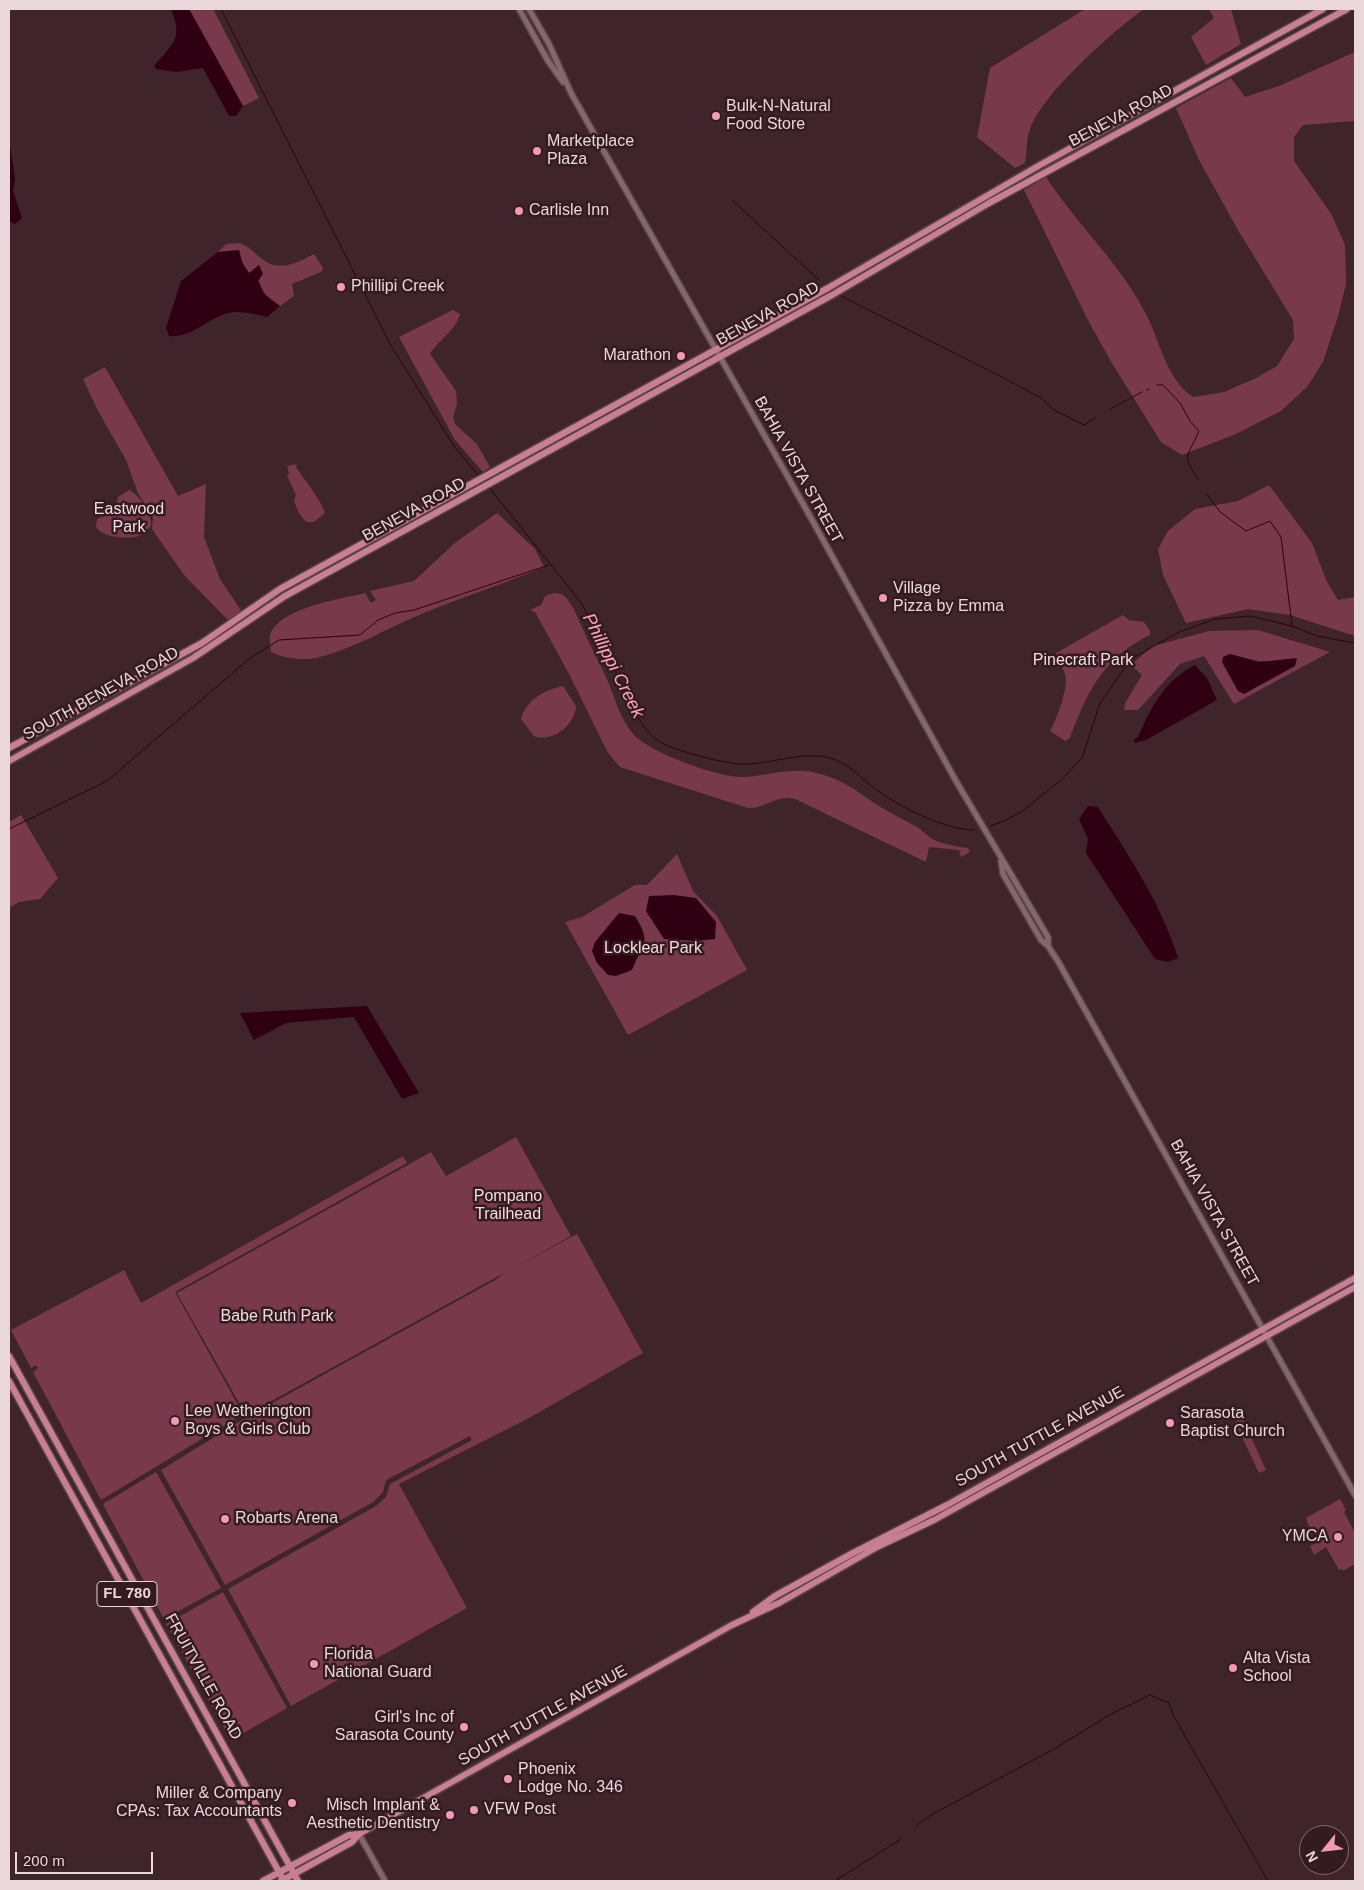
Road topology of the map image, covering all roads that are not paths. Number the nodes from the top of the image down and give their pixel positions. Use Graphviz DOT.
graph roads {
  1 [pos="519,9"];
  2 [pos="529,9"];
  3 [pos="1323,9"];
  4 [pos="1347,9"];
  5 [pos="571,93"];
  6 [pos="932,227"];
  7 [pos="935,234"];
  8 [pos="716,348"];
  9 [pos="720,356"];
  10 [pos="202,643"];
  11 [pos="206,650"];
  12 [pos="9,748"];
  13 [pos="9,761"];
  14 [pos="1355,1278"];
  15 [pos="1355,1287"];
  16 [pos="1266,1331"];
  17 [pos="9,1356"];
  18 [pos="20,1377"];
  19 [pos="9,1382"];
  20 [pos="1355,1495"];
  21 [pos="359,1834"];
  22 [pos="290,1866"];
  23 [pos="279,1872"];
  24 [pos="295,1874"];
  25 [pos="262,1881"];
  26 [pos="283,1881"];
  27 [pos="298,1881"];
  28 [pos="385,1881"];
  1 -- 5 [label="street, BAHIA VISTA STREET"];
  2 -- 5 [label="street, BAHIA VISTA STREET"];
  3 -- 6 [label="main road, BENEVA ROAD"];
  4 -- 7 [label="main road, BENEVA ROAD"];
  5 -- 8 [label="street, BAHIA VISTA STREET"];
  6 -- 7 [label="main road"];
  6 -- 8 [label="main road, BENEVA ROAD"];
  7 -- 9 [label="main road, BENEVA ROAD"];
  8 -- 9 [label="street, BAHIA VISTA STREET"];
  8 -- 10 [label="main road, BENEVA ROAD"];
  9 -- 11 [label="main road, BENEVA ROAD"];
  9 -- 16 [label="street, BAHIA VISTA STREET"];
  10 -- 12 [label="main road, SOUTH BENEVA ROAD"];
  11 -- 13 [label="main road, SOUTH BENEVA ROAD"];
  14 -- 16 [label="main road, SOUTH TUTTLE AVENUE"];
  15 -- 16 [label="main road, SOUTH TUTTLE AVENUE"];
  16 -- 20 [label="street, BAHIA VISTA STREET"];
  16 -- 21 [label="main road, SOUTH TUTTLE AVENUE"];
  17 -- 18 [label="main road, FRUITVILLE ROAD / FL 780"];
  18 -- 19 [label="street"];
  18 -- 22 [label="main road, FRUITVILLE ROAD / FL 780"];
  19 -- 23 [label="main road, FRUITVILLE ROAD / FL 780"];
  21 -- 22 [label="main road"];
  21 -- 24 [label="main road"];
  21 -- 28 [label="street"];
  22 -- 23 [label="main road"];
  22 -- 24 [label="main road, FRUITVILLE ROAD / FL 780"];
  23 -- 25 [label="main road"];
  23 -- 26 [label="main road, FRUITVILLE ROAD / FL 780"];
  24 -- 26 [label="main road"];
  24 -- 27 [label="main road, FRUITVILLE ROAD / FL 780"];
}
